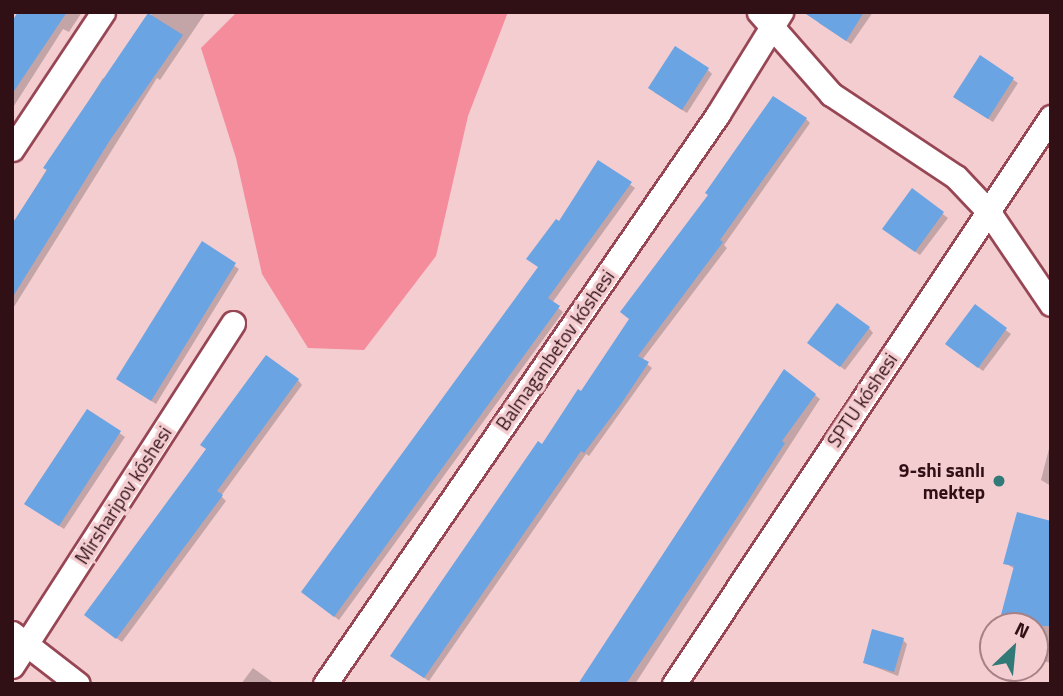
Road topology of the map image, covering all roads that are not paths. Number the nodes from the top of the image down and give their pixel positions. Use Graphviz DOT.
graph roads {
  1 [pos="103,12"];
  2 [pos="771,16"];
  3 [pos="1051,117"];
  4 [pos="12,149"];
  5 [pos="988,211"];
  6 [pos="1051,304"];
  7 [pos="233,323"];
  8 [pos="20,638"];
  9 [pos="12,666"];
  10 [pos="78,684"];
  11 [pos="325,684"];
  12 [pos="674,684"];
  1 -- 4 [label="street"];
  2 -- 5 [label="street"];
  2 -- 11 [label="street, Balmaganbetov kóshesi"];
  3 -- 5 [label="street, SPTU kóshesi"];
  5 -- 6 [label="street"];
  5 -- 12 [label="street, SPTU kóshesi"];
  7 -- 8 [label="street, Mirsharipov kóshesi"];
  8 -- 9 [label="street, Mirsharipov kóshesi"];
  8 -- 10 [label="street"];
}
